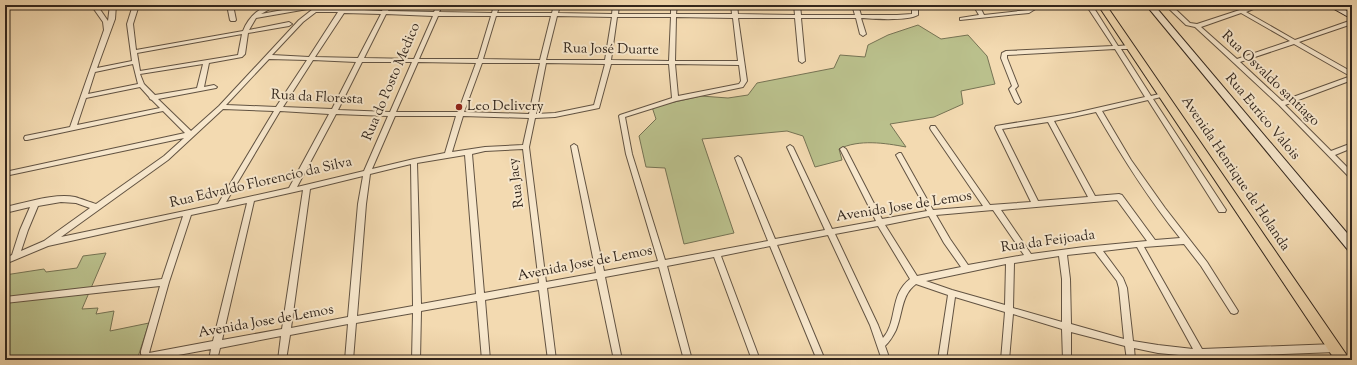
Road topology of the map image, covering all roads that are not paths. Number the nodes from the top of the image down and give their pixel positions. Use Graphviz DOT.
graph roads {
  1 [pos="94,5"];
  2 [pos="113,5"];
  3 [pos="136,5"];
  4 [pos="230,5"];
  5 [pos="274,5"];
  6 [pos="346,5"];
  7 [pos="388,5"];
  8 [pos="440,5"];
  9 [pos="497,5"];
  10 [pos="557,5"];
  11 [pos="616,5"];
  12 [pos="674,5"];
  13 [pos="734,5"];
  14 [pos="797,5"];
  15 [pos="855,5"];
  16 [pos="915,5"];
  17 [pos="976,5"];
  18 [pos="1032,5"];
  19 [pos="1089,5"];
  20 [pos="1102,5"];
  21 [pos="1150,5"];
  22 [pos="1168,5"];
  23 [pos="1260,5"];
  24 [pos="1331,5"];
  25 [pos="1338,5"];
  26 [pos="317,8"];
  27 [pos="342,11"];
  28 [pos="1241,11"];
  29 [pos="1352,12"];
  30 [pos="384,13"];
  31 [pos="435,14"];
  32 [pos="493,14"];
  33 [pos="614,14"];
  34 [pos="555,15"];
  35 [pos="674,15"];
  36 [pos="736,16"];
  37 [pos="799,16"];
  38 [pos="982,16"];
  39 [pos="254,17"];
  40 [pos="858,17"];
  41 [pos="1352,17"];
  42 [pos="962,19"];
  43 [pos="233,20"];
  44 [pos="1352,22"];
  45 [pos="289,24"];
  46 [pos="1197,26"];
  47 [pos="107,30"];
  48 [pos="244,33"];
  49 [pos="863,34"];
  50 [pos="1296,42"];
  51 [pos="1130,47"];
  52 [pos="1116,48"];
  53 [pos="134,52"];
  54 [pos="268,57"];
  55 [pos="310,58"];
  56 [pos="359,60"];
  57 [pos="416,60"];
  58 [pos="480,61"];
  59 [pos="543,61"];
  60 [pos="802,61"];
  61 [pos="136,62"];
  62 [pos="206,62"];
  63 [pos="608,62"];
  64 [pos="1235,62"];
  65 [pos="672,63"];
  66 [pos="741,63"];
  67 [pos="92,71"];
  68 [pos="137,73"];
  69 [pos="1352,75"];
  70 [pos="1352,78"];
  71 [pos="141,85"];
  72 [pos="214,87"];
  73 [pos="200,89"];
  74 [pos="1163,95"];
  75 [pos="83,97"];
  76 [pos="152,98"];
  77 [pos="1148,98"];
  78 [pos="675,99"];
  79 [pos="1018,102"];
  80 [pos="1281,104"];
  81 [pos="221,107"];
  82 [pos="279,108"];
  83 [pos="164,109"];
  84 [pos="1098,110"];
  85 [pos="334,111"];
  86 [pos="392,114"];
  87 [pos="460,114"];
  88 [pos="533,116"];
  89 [pos="1050,120"];
  90 [pos="73,128"];
  91 [pos="933,128"];
  92 [pos="190,134"];
  93 [pos="27,138"];
  94 [pos="1352,145"];
  95 [pos="574,146"];
  96 [pos="790,146"];
  97 [pos="526,147"];
  98 [pos="843,149"];
  99 [pos="468,152"];
  100 [pos="1330,154"];
  101 [pos="448,155"];
  102 [pos="899,156"];
  103 [pos="738,158"];
  104 [pos="414,161"];
  105 [pos="367,172"];
  106 [pos="5,174"];
  107 [pos="1352,176"];
  108 [pos="306,187"];
  109 [pos="291,191"];
  110 [pos="1092,198"];
  111 [pos="250,199"];
  112 [pos="35,204"];
  113 [pos="1035,204"];
  114 [pos="220,206"];
  115 [pos="97,208"];
  116 [pos="992,208"];
  117 [pos="5,210"];
  118 [pos="1222,210"];
  119 [pos="188,213"];
  120 [pos="932,213"];
  121 [pos="880,222"];
  122 [pos="830,232"];
  123 [pos="1186,241"];
  124 [pos="773,242"];
  125 [pos="47,243"];
  126 [pos="1153,243"];
  127 [pos="1139,244"];
  128 [pos="1352,246"];
  129 [pos="1097,249"];
  130 [pos="716,253"];
  131 [pos="1063,253"];
  132 [pos="15,257"];
  133 [pos="1029,257"];
  134 [pos="1010,260"];
  135 [pos="5,261"];
  136 [pos="662,263"];
  137 [pos="966,268"];
  138 [pos="601,274"];
  139 [pos="915,280"];
  140 [pos="165,282"];
  141 [pos="542,286"];
  142 [pos="952,293"];
  143 [pos="481,297"];
  144 [pos="5,300"];
  145 [pos="417,309"];
  146 [pos="1009,310"];
  147 [pos="1234,311"];
  148 [pos="353,320"];
  149 [pos="1067,326"];
  150 [pos="286,332"];
  151 [pos="217,344"];
  152 [pos="882,344"];
  153 [pos="1130,344"];
  154 [pos="1335,348"];
  155 [pos="1200,353"];
  156 [pos="213,360"];
  157 [pos="282,360"];
  158 [pos="349,360"];
  159 [pos="416,360"];
  160 [pos="486,360"];
  161 [pos="552,360"];
  162 [pos="618,360"];
  163 [pos="688,360"];
  164 [pos="756,360"];
  165 [pos="821,360"];
  166 [pos="886,360"];
  167 [pos="942,360"];
  168 [pos="1005,360"];
  169 [pos="1067,360"];
  170 [pos="1131,360"];
  171 [pos="1343,360"];
  1 -- 47 [label="street"];
  2 -- 47 [label="street"];
  3 -- 53 [label="street"];
  4 -- 43 [label="street"];
  5 -- 39 [label="street"];
  6 -- 27 [label="street"];
  7 -- 30 [label="street"];
  8 -- 31 [label="street, Rua do Posto Medico"];
  9 -- 32 [label="street"];
  10 -- 34 [label="street, Rua Jacy"];
  11 -- 33 [label="street"];
  12 -- 35 [label="street"];
  13 -- 36 [label="street"];
  14 -- 37 [label="street"];
  15 -- 40 [label="street"];
  16 -- 40 [label="street"];
  17 -- 38 [label="street"];
  18 -- 38 [label="street"];
  19 -- 52 [label="street"];
  20 -- 51 [label="main road, Avenida Henrique de Holanda"];
  21 -- 128 [label="main road, Rua Eurico Valois"];
  22 -- 46 [label="street, Rua Osvaldo santiago"];
  23 -- 28 [label="street"];
  24 -- 41 [label="main road"];
  25 -- 29 [label="main road"];
  26 -- 27 [label="street"];
  26 -- 39 [label="street"];
  26 -- 54 [label="street"];
  27 -- 30 [label="street"];
  27 -- 55 [label="street"];
  28 -- 46 [label="street"];
  28 -- 50 [label="street"];
  30 -- 31 [label="street"];
  30 -- 56 [label="street"];
  31 -- 32 [label="street"];
  31 -- 57 [label="street, Rua do Posto Medico"];
  32 -- 34 [label="street"];
  32 -- 58 [label="street"];
  33 -- 34 [label="street"];
  33 -- 35 [label="street"];
  33 -- 63 [label="street"];
  34 -- 59 [label="street, Rua Jacy"];
  35 -- 36 [label="street"];
  35 -- 65 [label="street"];
  36 -- 37 [label="street"];
  36 -- 66 [label="street"];
  37 -- 40 [label="street"];
  37 -- 60 [label="street"];
  38 -- 42 [label="street"];
  39 -- 48 [label="street"];
  40 -- 49 [label="street"];
  44 -- 50 [label="street"];
  45 -- 48 [label="street"];
  46 -- 64 [label="street, Rua Osvaldo santiago"];
  47 -- 67 [label="street"];
  48 -- 53 [label="street"];
  48 -- 62 [label="street"];
  50 -- 64 [label="street"];
  50 -- 69 [label="street"];
  51 -- 52 [label="street"];
  51 -- 74 [label="main road, Avenida Henrique de Holanda"];
  52 -- 77 [label="street"];
  52 -- 79 [label="street"];
  53 -- 61 [label="street"];
  54 -- 55 [label="street"];
  54 -- 81 [label="street"];
  55 -- 56 [label="street"];
  55 -- 82 [label="street"];
  56 -- 57 [label="street, Rua José Duarte"];
  56 -- 85 [label="street"];
  57 -- 58 [label="street, Rua José Duarte"];
  57 -- 86 [label="street, Rua do Posto Medico"];
  58 -- 59 [label="street, Rua José Duarte"];
  58 -- 87 [label="street"];
  59 -- 63 [label="street, Rua José Duarte"];
  59 -- 88 [label="street, Rua Jacy"];
  61 -- 67 [label="street"];
  61 -- 68 [label="street"];
  62 -- 68 [label="street"];
  62 -- 73 [label="street"];
  63 -- 65 [label="street, Rua José Duarte"];
  63 -- 88 [label="street, Rua da Floresta"];
  64 -- 80 [label="street, Rua Osvaldo santiago"];
  65 -- 66 [label="street, Rua José Duarte"];
  65 -- 78 [label="street"];
  66 -- 78 [label="street"];
  67 -- 75 [label="street"];
  68 -- 71 [label="street"];
  70 -- 80 [label="street"];
  71 -- 75 [label="street"];
  71 -- 76 [label="street"];
  72 -- 73 [label="street"];
  73 -- 76 [label="street"];
  74 -- 77 [label="street"];
  74 -- 154 [label="main road, Avenida Henrique de Holanda"];
  75 -- 90 [label="street"];
  76 -- 83 [label="street"];
  77 -- 84 [label="street"];
  77 -- 118 [label="street"];
  78 -- 136 [label="street"];
  80 -- 100 [label="street, Rua Osvaldo santiago"];
  81 -- 82 [label="street, Rua da Floresta"];
  81 -- 92 [label="street"];
  82 -- 85 [label="street, Rua da Floresta"];
  82 -- 114 [label="street"];
  83 -- 90 [label="street"];
  83 -- 92 [label="street"];
  84 -- 89 [label="street"];
  84 -- 123 [label="street"];
  85 -- 86 [label="street, Rua da Floresta"];
  85 -- 109 [label="street"];
  86 -- 87 [label="street, Rua da Floresta"];
  86 -- 105 [label="street, Rua do Posto Medico"];
  87 -- 88 [label="street, Rua da Floresta"];
  87 -- 101 [label="street"];
  88 -- 97 [label="street, Rua Jacy"];
  89 -- 110 [label="street"];
  89 -- 113 [label="street"];
  90 -- 93 [label="street"];
  91 -- 116 [label="street"];
  92 -- 106 [label="street"];
  92 -- 115 [label="street"];
  94 -- 100 [label="street"];
  95 -- 138 [label="street"];
  96 -- 122 [label="street"];
  97 -- 99 [label="street, Rua Edvaldo Florencio da Silva"];
  97 -- 141 [label="street, Rua Jacy"];
  98 -- 121 [label="street"];
  99 -- 101 [label="street, Rua Edvaldo Florencio da Silva"];
  99 -- 143 [label="street"];
  100 -- 107 [label="street, Rua Osvaldo santiago"];
  101 -- 104 [label="street, Rua Edvaldo Florencio da Silva"];
  102 -- 120 [label="street"];
  103 -- 124 [label="street"];
  104 -- 105 [label="street, Rua Edvaldo Florencio da Silva"];
  104 -- 145 [label="street"];
  105 -- 108 [label="street, Rua Edvaldo Florencio da Silva"];
  105 -- 148 [label="street, Rua do Posto Medico"];
  108 -- 109 [label="street, Rua Edvaldo Florencio da Silva"];
  108 -- 150 [label="street"];
  109 -- 111 [label="street, Rua Edvaldo Florencio da Silva"];
  110 -- 113 [label="street"];
  110 -- 126 [label="street"];
  111 -- 114 [label="street, Rua Edvaldo Florencio da Silva"];
  111 -- 151 [label="street"];
  112 -- 115 [label="street"];
  112 -- 117 [label="street"];
  112 -- 132 [label="street"];
  113 -- 116 [label="street, Avenida Jose de Lemos"];
  114 -- 119 [label="street, Rua Edvaldo Florencio da Silva"];
  115 -- 125 [label="street"];
  116 -- 120 [label="street, Avenida Jose de Lemos"];
  116 -- 133 [label="street"];
  119 -- 125 [label="street, Rua Edvaldo Florencio da Silva"];
  119 -- 140 [label="street"];
  120 -- 121 [label="street, Avenida Jose de Lemos"];
  120 -- 137 [label="street"];
  121 -- 122 [label="street, Avenida Jose de Lemos"];
  121 -- 139 [label="street"];
  122 -- 124 [label="street, Avenida Jose de Lemos"];
  122 -- 152 [label="street"];
  123 -- 126 [label="street, Rua da Feijoada"];
  123 -- 147 [label="street"];
  124 -- 130 [label="street, Avenida Jose de Lemos"];
  124 -- 165 [label="street"];
  125 -- 132 [label="street, Rua Edvaldo Florencio da Silva"];
  126 -- 127 [label="street, Rua da Feijoada"];
  127 -- 129 [label="street, Rua da Feijoada"];
  127 -- 155 [label="street"];
  129 -- 131 [label="street, Rua da Feijoada"];
  129 -- 153 [label="street"];
  130 -- 136 [label="street, Avenida Jose de Lemos"];
  130 -- 164 [label="street"];
  131 -- 133 [label="street, Rua da Feijoada"];
  131 -- 149 [label="street"];
  132 -- 135 [label="street, Rua Edvaldo Florencio da Silva"];
  133 -- 134 [label="street, Rua da Feijoada"];
  134 -- 137 [label="street, Rua da Feijoada"];
  134 -- 146 [label="street"];
  136 -- 138 [label="street, Avenida Jose de Lemos"];
  136 -- 163 [label="street"];
  137 -- 139 [label="street, Rua da Feijoada"];
  138 -- 141 [label="street, Avenida Jose de Lemos"];
  138 -- 162 [label="street"];
  139 -- 142 [label="street"];
  139 -- 152 [label="street"];
  140 -- 144 [label="street"];
  140 -- 151 [label="street, Avenida Jose de Lemos"];
  141 -- 143 [label="street, Avenida Jose de Lemos"];
  141 -- 161 [label="street, Rua Jacy"];
  142 -- 146 [label="street"];
  142 -- 167 [label="street"];
  143 -- 145 [label="street, Avenida Jose de Lemos"];
  143 -- 160 [label="street"];
  145 -- 148 [label="street, Avenida Jose de Lemos"];
  145 -- 159 [label="street"];
  146 -- 149 [label="street"];
  146 -- 168 [label="street"];
  148 -- 150 [label="street, Avenida Jose de Lemos"];
  148 -- 158 [label="street, Rua do Posto Medico"];
  149 -- 153 [label="street"];
  149 -- 169 [label="street"];
  150 -- 151 [label="street, Avenida Jose de Lemos"];
  150 -- 157 [label="street"];
  151 -- 156 [label="street"];
  152 -- 166 [label="street"];
  153 -- 155 [label="street"];
  153 -- 170 [label="street"];
  154 -- 155 [label="street"];
  154 -- 171 [label="main road, Avenida Henrique de Holanda"];
}
